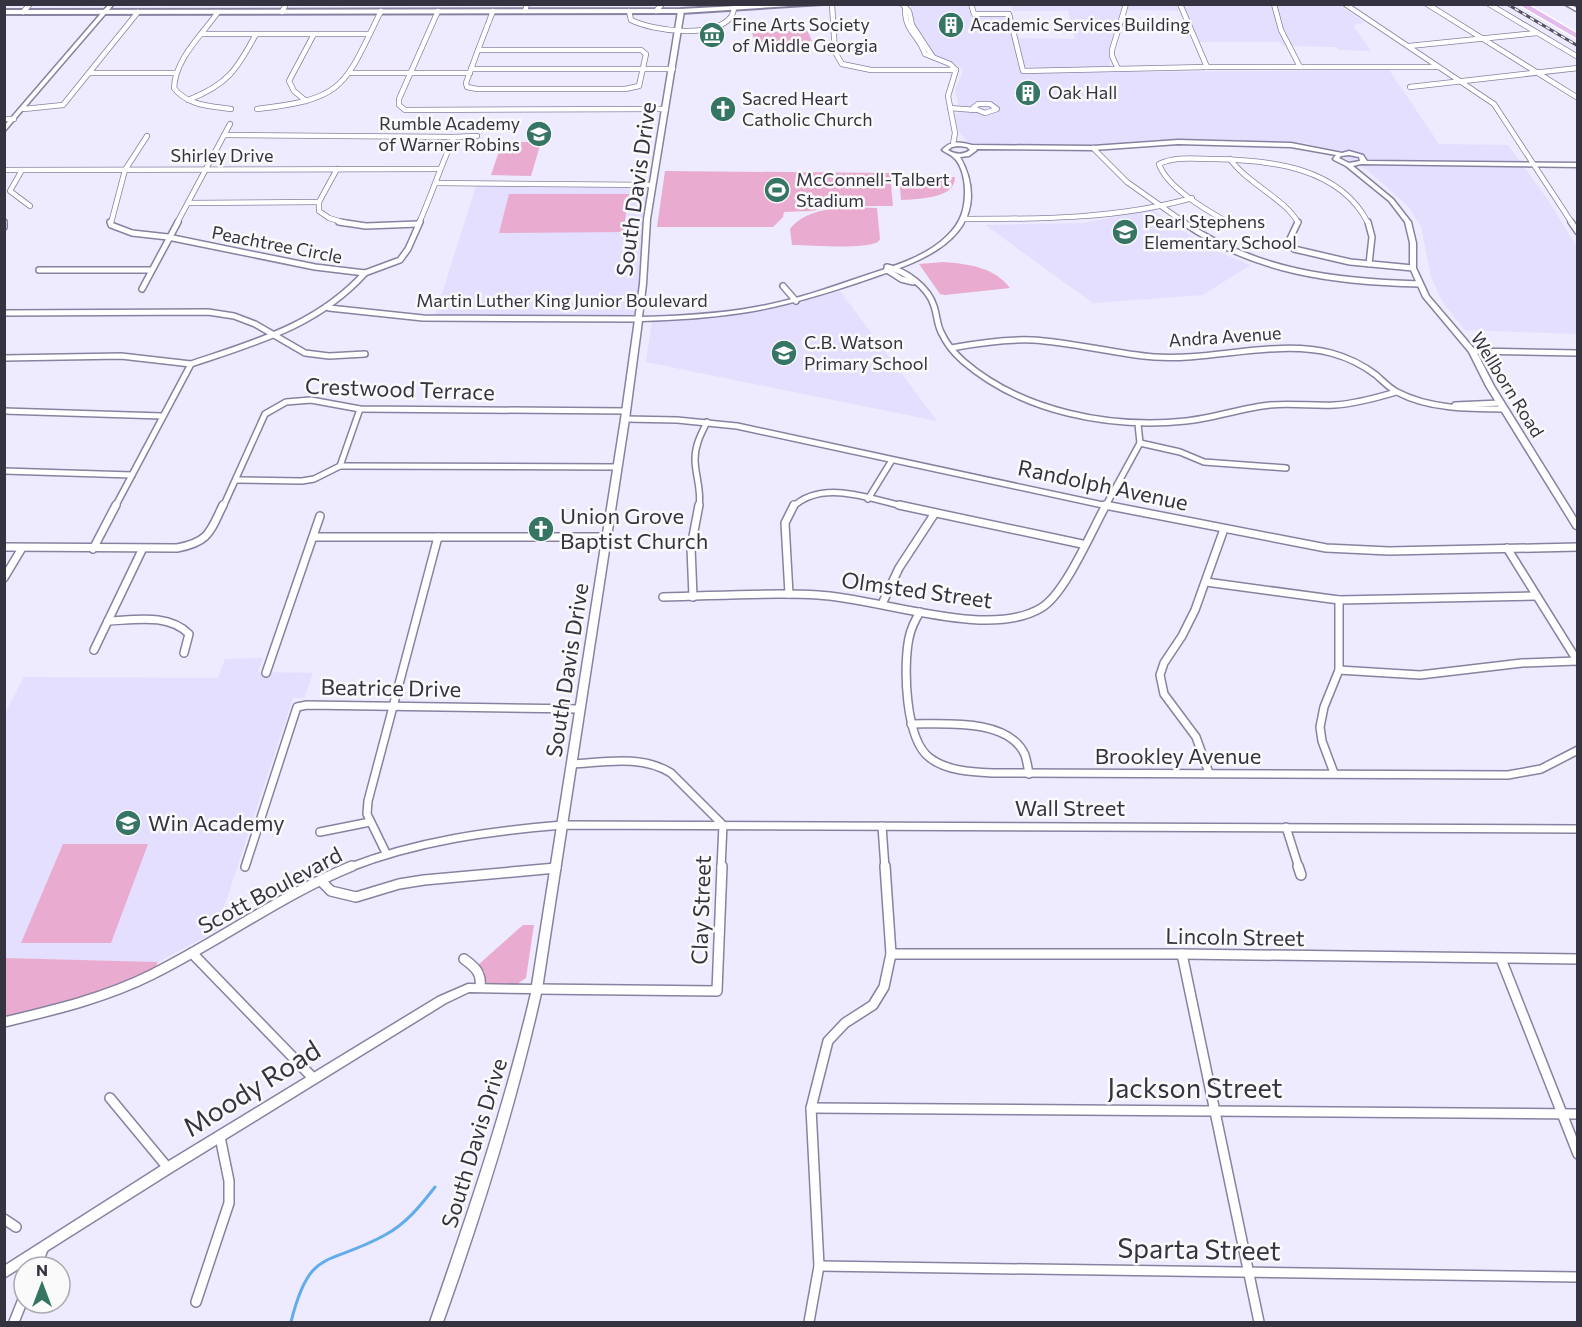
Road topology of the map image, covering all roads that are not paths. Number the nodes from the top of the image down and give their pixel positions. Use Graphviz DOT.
graph roads {
  1 [pos="30,4"];
  2 [pos="112,4"];
  3 [pos="286,4"];
  4 [pos="662,4"];
  5 [pos="819,4"];
  6 [pos="832,4"];
  7 [pos="971,4"];
  8 [pos="1126,4"];
  9 [pos="1180,4"];
  10 [pos="1274,4"];
  11 [pos="1345,4"];
  12 [pos="1427,4"];
  13 [pos="1489,4"];
  14 [pos="1521,4"];
  15 [pos="1535,4"];
  16 [pos="1566,4"];
  17 [pos="803,5"];
  18 [pos="733,7"];
  19 [pos="906,7"];
  20 [pos="526,8"];
  21 [pos="681,8"];
  22 [pos="381,11"];
  23 [pos="438,11"];
  24 [pos="493,11"];
  25 [pos="629,11"];
  26 [pos="656,11"];
  27 [pos="1578,11"];
  28 [pos="4,12"];
  29 [pos="23,12"];
  30 [pos="106,12"];
  31 [pos="138,12"];
  32 [pos="218,12"];
  33 [pos="282,12"];
  34 [pos="1578,29"];
  35 [pos="678,30"];
  36 [pos="1537,33"];
  37 [pos="202,34"];
  38 [pos="256,34"];
  39 [pos="314,34"];
  40 [pos="369,34"];
  41 [pos="1578,37"];
  42 [pos="1481,39"];
  43 [pos="1409,46"];
  44 [pos="478,50"];
  45 [pos="1578,57"];
  46 [pos="1207,67"];
  47 [pos="1300,67"];
  48 [pos="1438,67"];
  49 [pos="1578,68"];
  50 [pos="643,69"];
  51 [pos="673,69"];
  52 [pos="1118,69"];
  53 [pos="956,70"];
  54 [pos="471,71"];
  55 [pos="1536,72"];
  56 [pos="90,73"];
  57 [pos="175,73"];
  58 [pos="350,73"];
  59 [pos="411,73"];
  60 [pos="1460,81"];
  61 [pos="1410,87"];
  62 [pos="1578,98"];
  63 [pos="188,100"];
  64 [pos="306,101"];
  65 [pos="950,108"];
  66 [pos="974,108"];
  67 [pos="24,109"];
  68 [pos="231,109"];
  69 [pos="257,109"];
  70 [pos="666,110"];
  71 [pos="4,119"];
  72 [pos="14,119"];
  73 [pos="230,124"];
  74 [pos="4,130"];
  75 [pos="955,133"];
  76 [pos="224,135"];
  77 [pos="147,136"];
  78 [pos="477,136"];
  79 [pos="454,137"];
  80 [pos="953,144"];
  81 [pos="963,144"];
  82 [pos="1093,148"];
  83 [pos="972,150"];
  84 [pos="955,155"];
  85 [pos="965,155"];
  86 [pos="1338,155"];
  87 [pos="1230,159"];
  88 [pos="962,162"];
  89 [pos="1361,162"];
  90 [pos="1533,164"];
  91 [pos="1348,165"];
  92 [pos="1578,165"];
  93 [pos="206,169"];
  94 [pos="337,169"];
  95 [pos="439,169"];
  96 [pos="4,170"];
  97 [pos="22,170"];
  98 [pos="125,170"];
  99 [pos="1358,173"];
  100 [pos="437,183"];
  101 [pos="652,185"];
  102 [pos="1192,198"];
  103 [pos="189,202"];
  104 [pos="319,202"];
  105 [pos="1159,205"];
  106 [pos="30,206"];
  107 [pos="965,219"];
  108 [pos="4,220"];
  109 [pos="418,224"];
  110 [pos="1230,224"];
  111 [pos="4,227"];
  112 [pos="1578,232"];
  113 [pos="168,237"];
  114 [pos="1369,264"];
  115 [pos="1413,266"];
  116 [pos="891,269"];
  117 [pos="39,270"];
  118 [pos="151,270"];
  119 [pos="365,273"];
  120 [pos="1420,284"];
  121 [pos="783,286"];
  122 [pos="142,289"];
  123 [pos="796,301"];
  124 [pos="329,309"];
  125 [pos="4,313"];
  126 [pos="638,319"];
  127 [pos="274,335"];
  128 [pos="951,348"];
  129 [pos="1472,351"];
  130 [pos="1578,353"];
  131 [pos="365,354"];
  132 [pos="4,358"];
  133 [pos="191,364"];
  134 [pos="1396,392"];
  135 [pos="1502,406"];
  136 [pos="360,409"];
  137 [pos="4,411"];
  138 [pos="625,415"];
  139 [pos="162,416"];
  140 [pos="707,422"];
  141 [pos="1138,424"];
  142 [pos="1140,443"];
  143 [pos="892,460"];
  144 [pos="340,466"];
  145 [pos="617,467"];
  146 [pos="1286,468"];
  147 [pos="4,471"];
  148 [pos="132,474"];
  149 [pos="236,480"];
  150 [pos="868,499"];
  151 [pos="1104,505"];
  152 [pos="936,513"];
  153 [pos="320,516"];
  154 [pos="1578,528"];
  155 [pos="1224,529"];
  156 [pos="315,537"];
  157 [pos="438,537"];
  158 [pos="607,537"];
  159 [pos="1082,544"];
  160 [pos="4,547"];
  161 [pos="1578,547"];
  162 [pos="22,548"];
  163 [pos="1507,548"];
  164 [pos="93,549"];
  165 [pos="142,550"];
  166 [pos="4,578"];
  167 [pos="1206,582"];
  168 [pos="789,594"];
  169 [pos="1536,596"];
  170 [pos="663,597"];
  171 [pos="693,597"];
  172 [pos="1339,600"];
  173 [pos="882,604"];
  174 [pos="920,612"];
  175 [pos="108,621"];
  176 [pos="94,650"];
  177 [pos="184,653"];
  178 [pos="1577,661"];
  179 [pos="1339,670"];
  180 [pos="266,673"];
  181 [pos="395,706"];
  182 [pos="580,709"];
  183 [pos="911,724"];
  184 [pos="1578,750"];
  185 [pos="573,764"];
  186 [pos="1209,773"];
  187 [pos="1334,773"];
  188 [pos="1029,774"];
  189 [pos="370,822"];
  190 [pos="563,825"];
  191 [pos="723,825"];
  192 [pos="882,826"];
  193 [pos="1286,826"];
  194 [pos="1578,829"];
  195 [pos="320,832"];
  196 [pos="386,853"];
  197 [pos="245,867"];
  198 [pos="556,868"];
  199 [pos="1301,875"];
  200 [pos="321,881"];
  201 [pos="192,953"];
  202 [pos="891,954"];
  203 [pos="1182,954"];
  204 [pos="464,959"];
  205 [pos="1501,959"];
  206 [pos="1578,959"];
  207 [pos="480,987"];
  208 [pos="537,989"];
  209 [pos="4,1022"];
  210 [pos="314,1079"];
  211 [pos="110,1098"];
  212 [pos="811,1108"];
  213 [pos="1215,1112"];
  214 [pos="1562,1113"];
  215 [pos="1578,1113"];
  216 [pos="220,1137"];
  217 [pos="1578,1154"];
  218 [pos="168,1168"];
  219 [pos="4,1219"];
  220 [pos="16,1227"];
  221 [pos="43,1249"];
  222 [pos="41,1255"];
  223 [pos="819,1266"];
  224 [pos="4,1273"];
  225 [pos="1248,1274"];
  226 [pos="1578,1276"];
  227 [pos="196,1302"];
  228 [pos="437,1323"];
  229 [pos="809,1323"];
  230 [pos="1258,1323"];
  1 -- 29 [label="street"];
  2 -- 30 [label="street"];
  3 -- 33 [label="street"];
  4 -- 26 [label="street"];
  5 -- 17 [label="main road"];
  6 -- 53 [label="street"];
  7 -- 52 [label="street"];
  8 -- 52 [label="street"];
  9 -- 46 [label="street"];
  10 -- 47 [label="street"];
  11 -- 43 [label="street"];
  12 -- 42 [label="street"];
  13 -- 36 [label="street"];
  14 -- 41 [label="main road"];
  15 -- 34 [label="main road"];
  16 -- 27 [label="street"];
  17 -- 18 [label="main road"];
  18 -- 21 [label="main road"];
  18 -- 35 [label="street"];
  19 -- 53 [label="street"];
  20 -- 24 [label="main road"];
  20 -- 25 [label="main road"];
  21 -- 26 [label="main road"];
  21 -- 35 [label="street, South Davis Drive"];
  22 -- 23 [label="main road"];
  22 -- 33 [label="main road"];
  22 -- 40 [label="street"];
  23 -- 24 [label="main road"];
  23 -- 59 [label="street"];
  24 -- 44 [label="street"];
  25 -- 26 [label="main road"];
  25 -- 35 [label="street"];
  28 -- 29 [label="main road"];
  29 -- 30 [label="main road"];
  30 -- 31 [label="main road"];
  30 -- 67 [label="street"];
  31 -- 32 [label="main road"];
  31 -- 56 [label="street"];
  32 -- 33 [label="main road"];
  32 -- 37 [label="street"];
  35 -- 51 [label="street, South Davis Drive"];
  36 -- 42 [label="street"];
  36 -- 45 [label="street"];
  37 -- 38 [label="street"];
  37 -- 57 [label="street"];
  38 -- 39 [label="street"];
  38 -- 63 [label="street"];
  39 -- 40 [label="street"];
  39 -- 64 [label="street"];
  40 -- 58 [label="street"];
  42 -- 43 [label="street"];
  42 -- 55 [label="street"];
  43 -- 48 [label="street"];
  44 -- 50 [label="street"];
  44 -- 54 [label="street"];
  46 -- 47 [label="street"];
  46 -- 52 [label="street"];
  47 -- 48 [label="street"];
  48 -- 60 [label="street"];
  49 -- 55 [label="street"];
  50 -- 51 [label="street"];
  50 -- 54 [label="street"];
  50 -- 54 [label="street"];
  51 -- 70 [label="street, South Davis Drive"];
  53 -- 65 [label="street"];
  54 -- 59 [label="street"];
  55 -- 60 [label="street"];
  55 -- 62 [label="street"];
  56 -- 57 [label="street"];
  56 -- 67 [label="street"];
  57 -- 63 [label="street"];
  58 -- 59 [label="street"];
  58 -- 64 [label="street"];
  59 -- 70 [label="street"];
  60 -- 61 [label="street"];
  60 -- 90 [label="street"];
  63 -- 68 [label="street"];
  64 -- 69 [label="street"];
  65 -- 66 [label="street"];
  65 -- 75 [label="street"];
  67 -- 72 [label="street"];
  70 -- 101 [label="street, South Davis Drive"];
  71 -- 72 [label="street"];
  72 -- 74 [label="street"];
  73 -- 76 [label="street"];
  75 -- 80 [label="street"];
  75 -- 81 [label="street"];
  76 -- 79 [label="street"];
  76 -- 93 [label="street"];
  77 -- 98 [label="street, Peachtree Circle"];
  78 -- 79 [label="street"];
  79 -- 95 [label="street, Peachtree Circle"];
  80 -- 81 [label="street"];
  80 -- 84 [label="street"];
  81 -- 83 [label="street"];
  82 -- 83 [label="street"];
  82 -- 86 [label="street"];
  82 -- 105 [label="street"];
  83 -- 85 [label="street"];
  84 -- 85 [label="street"];
  84 -- 88 [label="street"];
  85 -- 88 [label="street"];
  86 -- 89 [label="street"];
  86 -- 91 [label="street"];
  87 -- 102 [label="street"];
  87 -- 114 [label="street"];
  87 -- 114 [label="street"];
  88 -- 107 [label="street"];
  89 -- 90 [label="street"];
  89 -- 91 [label="street"];
  89 -- 99 [label="street"];
  90 -- 92 [label="street"];
  90 -- 112 [label="street"];
  91 -- 99 [label="street"];
  93 -- 94 [label="street, Shirley Drive"];
  93 -- 98 [label="street, Shirley Drive"];
  93 -- 103 [label="street"];
  94 -- 95 [label="street, Shirley Drive"];
  94 -- 104 [label="street"];
  95 -- 100 [label="street, Peachtree Circle"];
  96 -- 97 [label="street, Shirley Drive"];
  97 -- 98 [label="street, Shirley Drive"];
  97 -- 106 [label="street"];
  98 -- 113 [label="street, Peachtree Circle"];
  99 -- 115 [label="street, Wellborn Road"];
  100 -- 101 [label="street"];
  100 -- 109 [label="street, Peachtree Circle"];
  101 -- 126 [label="street, South Davis Drive"];
  102 -- 105 [label="street"];
  102 -- 110 [label="street"];
  103 -- 104 [label="street"];
  103 -- 113 [label="street"];
  104 -- 109 [label="street"];
  105 -- 107 [label="street"];
  105 -- 120 [label="street"];
  107 -- 116 [label="street, Martin Luther King Junior Boulevard"];
  108 -- 111 [label="street"];
  109 -- 119 [label="street, Peachtree Circle"];
  113 -- 118 [label="street"];
  113 -- 119 [label="street, Peachtree Circle"];
  114 -- 115 [label="street"];
  115 -- 120 [label="street, Wellborn Road"];
  116 -- 123 [label="street, Martin Luther King Junior Boulevard"];
  116 -- 128 [label="street"];
  117 -- 118 [label="street"];
  118 -- 122 [label="street"];
  119 -- 124 [label="street"];
  120 -- 129 [label="street, Wellborn Road"];
  121 -- 123 [label="street"];
  123 -- 126 [label="street, Martin Luther King Junior Boulevard"];
  124 -- 126 [label="street, Martin Luther King Junior Boulevard"];
  124 -- 127 [label="street"];
  125 -- 127 [label="street"];
  126 -- 138 [label="street, South Davis Drive"];
  127 -- 131 [label="street"];
  127 -- 133 [label="street"];
  128 -- 134 [label="street, Andra Avenue"];
  128 -- 141 [label="street"];
  129 -- 130 [label="street"];
  129 -- 135 [label="street, Wellborn Road"];
  132 -- 133 [label="street"];
  133 -- 139 [label="street"];
  134 -- 135 [label="street, Andra Avenue"];
  134 -- 141 [label="street"];
  135 -- 154 [label="street, Wellborn Road"];
  136 -- 138 [label="street, Crestwood Terrace"];
  136 -- 144 [label="street"];
  136 -- 149 [label="street, Crestwood Terrace"];
  137 -- 139 [label="street"];
  138 -- 140 [label="street, Randolph Avenue"];
  138 -- 145 [label="street, South Davis Drive"];
  139 -- 148 [label="street"];
  140 -- 143 [label="street, Randolph Avenue"];
  140 -- 171 [label="street"];
  141 -- 142 [label="street"];
  142 -- 146 [label="street"];
  142 -- 151 [label="street, Olmsted Street"];
  143 -- 150 [label="street"];
  143 -- 151 [label="street, Randolph Avenue"];
  144 -- 145 [label="street"];
  144 -- 149 [label="street"];
  145 -- 158 [label="street, South Davis Drive"];
  147 -- 148 [label="street"];
  148 -- 164 [label="street"];
  149 -- 165 [label="street, Crestwood Terrace"];
  150 -- 152 [label="street"];
  150 -- 168 [label="street"];
  151 -- 155 [label="street, Randolph Avenue"];
  151 -- 159 [label="street, Olmsted Street"];
  152 -- 159 [label="street"];
  152 -- 173 [label="street"];
  153 -- 156 [label="street"];
  155 -- 163 [label="street, Randolph Avenue"];
  155 -- 167 [label="street"];
  156 -- 157 [label="street"];
  156 -- 180 [label="street"];
  157 -- 158 [label="street"];
  157 -- 181 [label="street"];
  158 -- 182 [label="street, South Davis Drive"];
  159 -- 174 [label="street, Olmsted Street"];
  160 -- 162 [label="street, Crestwood Terrace"];
  161 -- 163 [label="street, Randolph Avenue"];
  162 -- 164 [label="street, Crestwood Terrace"];
  162 -- 166 [label="street"];
  163 -- 169 [label="street"];
  164 -- 165 [label="street, Crestwood Terrace"];
  165 -- 175 [label="street"];
  167 -- 172 [label="street"];
  167 -- 186 [label="street"];
  168 -- 171 [label="street, Olmsted Street"];
  168 -- 173 [label="street, Olmsted Street"];
  169 -- 172 [label="street"];
  169 -- 178 [label="street"];
  170 -- 171 [label="street, Olmsted Street"];
  172 -- 179 [label="street"];
  173 -- 174 [label="street, Olmsted Street"];
  174 -- 183 [label="street, Brookley Avenue"];
  175 -- 176 [label="street"];
  175 -- 177 [label="street"];
  178 -- 179 [label="street"];
  179 -- 187 [label="street"];
  181 -- 182 [label="street, Beatrice Drive"];
  181 -- 189 [label="street"];
  181 -- 197 [label="street, Beatrice Drive"];
  182 -- 185 [label="street, South Davis Drive"];
  183 -- 188 [label="street, Brookley Avenue"];
  183 -- 188 [label="street"];
  184 -- 187 [label="street, Brookley Avenue"];
  185 -- 190 [label="street, South Davis Drive"];
  185 -- 191 [label="street, Clay Street"];
  186 -- 187 [label="street, Brookley Avenue"];
  186 -- 188 [label="street, Brookley Avenue"];
  189 -- 195 [label="street"];
  189 -- 196 [label="street"];
  190 -- 191 [label="street, Wall Street"];
  190 -- 196 [label="street, Scott Boulevard"];
  190 -- 198 [label="street, South Davis Drive"];
  191 -- 192 [label="street, Wall Street"];
  191 -- 208 [label="street, Clay Street"];
  192 -- 193 [label="street, Wall Street"];
  192 -- 202 [label="street"];
  193 -- 194 [label="street, Wall Street"];
  193 -- 199 [label="street"];
  196 -- 200 [label="street, Scott Boulevard"];
  198 -- 200 [label="street"];
  198 -- 208 [label="street, South Davis Drive"];
  200 -- 201 [label="street, Scott Boulevard"];
  201 -- 209 [label="street, Scott Boulevard"];
  201 -- 210 [label="street"];
  202 -- 203 [label="street, Lincoln Street"];
  202 -- 212 [label="street"];
  203 -- 205 [label="street, Lincoln Street"];
  203 -- 213 [label="street"];
  204 -- 207 [label="street"];
  205 -- 206 [label="street, Lincoln Street"];
  205 -- 214 [label="street"];
  207 -- 208 [label="street, Moody Road"];
  207 -- 210 [label="street, Moody Road"];
  208 -- 228 [label="street, South Davis Drive"];
  210 -- 216 [label="street, Moody Road"];
  211 -- 218 [label="street"];
  212 -- 213 [label="street, Jackson Street"];
  212 -- 223 [label="street"];
  213 -- 214 [label="street, Jackson Street"];
  213 -- 225 [label="street"];
  214 -- 215 [label="street, Jackson Street"];
  214 -- 217 [label="street"];
  216 -- 218 [label="street, Moody Road"];
  216 -- 227 [label="street"];
  218 -- 221 [label="street, Moody Road"];
  219 -- 220 [label="street"];
  221 -- 222 [label="street"];
  221 -- 224 [label="street, Moody Road"];
  223 -- 225 [label="street, Sparta Street"];
  223 -- 229 [label="street"];
  225 -- 226 [label="street, Sparta Street"];
  225 -- 230 [label="street"];
}
